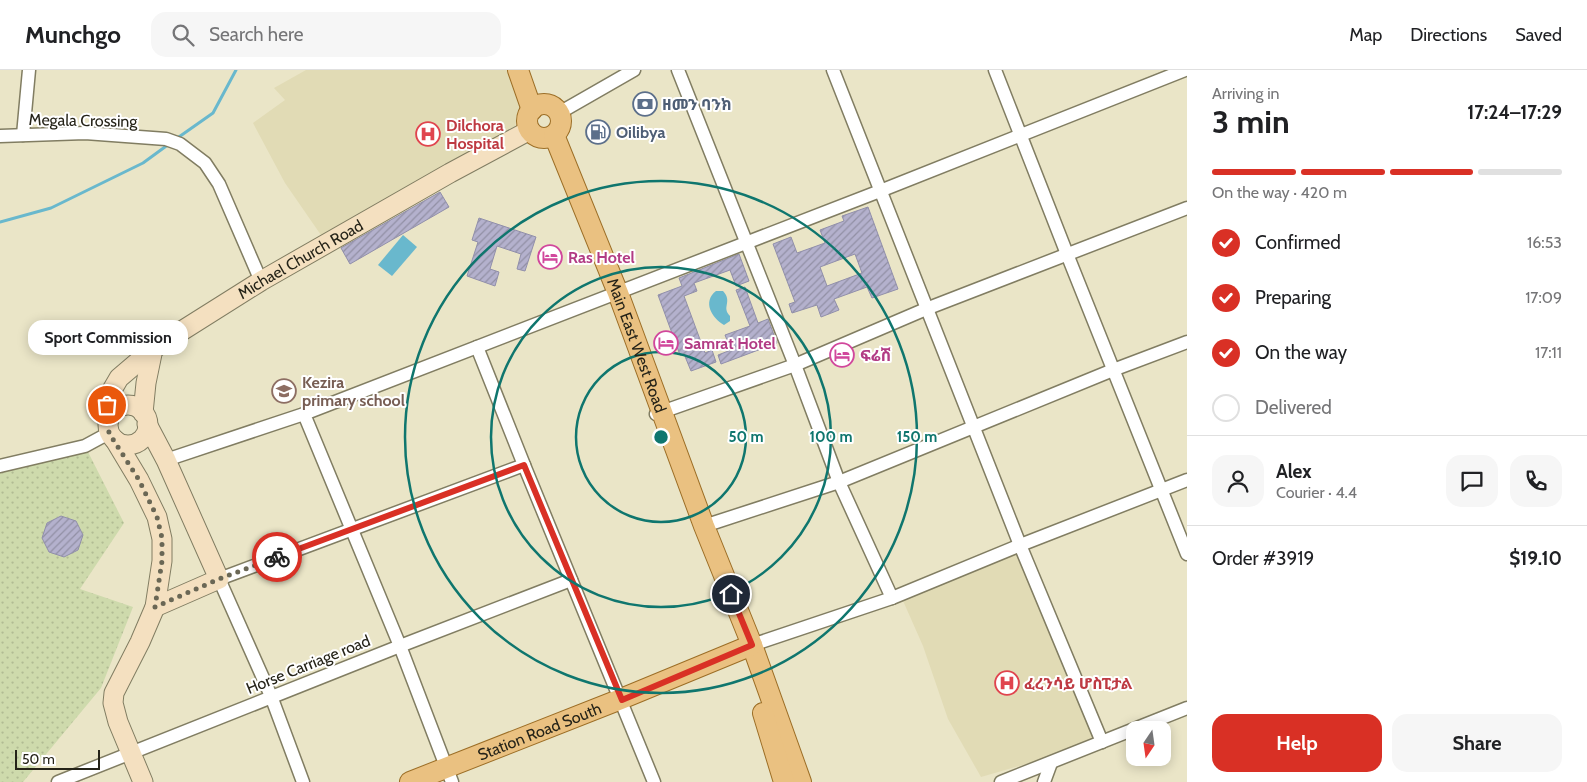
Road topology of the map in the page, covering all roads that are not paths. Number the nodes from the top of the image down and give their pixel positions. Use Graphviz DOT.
graph roads {
  1 [pos="29,70"];
  2 [pos="518,70"];
  3 [pos="532,70"];
  4 [pos="634,70"];
  5 [pos="678,70"];
  6 [pos="833,70"];
  7 [pos="995,70"];
  8 [pos="1185,70"];
  9 [pos="545,109"];
  10 [pos="542,134"];
  11 [pos="1022,134"];
  12 [pos="23,135"];
  13 [pos="0,136"];
  14 [pos="880,191"];
  15 [pos="1187,208"];
  16 [pos="746,242"];
  17 [pos="1067,254"];
  18 [pos="261,281"];
  19 [pos="614,294"];
  20 [pos="926,309"];
  21 [pos="1187,342"];
  22 [pos="477,347"];
  23 [pos="153,349"];
  24 [pos="795,365"];
  25 [pos="1113,370"];
  26 [pos="657,413"];
  27 [pos="304,414"];
  28 [pos="145,418"];
  29 [pos="973,426"];
  30 [pos="111,432"];
  31 [pos="166,460"];
  32 [pos="524,465"];
  33 [pos="0,466"];
  34 [pos="1187,480"];
  35 [pos="839,482"];
  36 [pos="1161,490"];
  37 [pos="704,526"];
  38 [pos="351,529"];
  39 [pos="1020,545"];
  40 [pos="1187,554"];
  41 [pos="219,579"];
  42 [pos="571,580"];
  43 [pos="892,598"];
  44 [pos="155,607"];
  45 [pos="400,646"];
  46 [pos="748,647"];
  47 [pos="271,696"];
  48 [pos="622,700"];
  49 [pos="1187,708"];
  50 [pos="1102,742"];
  51 [pos="132,752"];
  52 [pos="1051,763"];
  53 [pos="449,775"];
  54 [pos="58,782"];
  55 [pos="143,782"];
  56 [pos="303,782"];
  57 [pos="410,782"];
  58 [pos="654,782"];
  59 [pos="784,782"];
  60 [pos="801,782"];
  61 [pos="1001,782"];
  62 [pos="1045,782"];
  1 -- 12 [label="street"];
  2 -- 9 [label="main road"];
  3 -- 9 [label="main road"];
  4 -- 9 [label="street"];
  5 -- 16 [label="street"];
  6 -- 14 [label="street"];
  7 -- 11 [label="street"];
  8 -- 11 [label="street"];
  9 -- 10 [label="main road"];
  9 -- 10 [label="main road"];
  10 -- 18 [label="main road, Michael Church Road"];
  10 -- 19 [label="main road, Main East West Road"];
  11 -- 14 [label="street"];
  11 -- 17 [label="street"];
  12 -- 13 [label="street, Megala Crossing"];
  12 -- 18 [label="street, Megala Crossing"];
  14 -- 16 [label="street"];
  14 -- 20 [label="street"];
  15 -- 17 [label="street"];
  16 -- 19 [label="street"];
  16 -- 24 [label="street"];
  17 -- 20 [label="street"];
  17 -- 25 [label="street"];
  18 -- 23 [label="main road, Michael Church Road"];
  19 -- 22 [label="street"];
  19 -- 26 [label="main road, Main East West Road"];
  20 -- 24 [label="street"];
  20 -- 29 [label="street"];
  21 -- 25 [label="street"];
  22 -- 27 [label="street"];
  22 -- 32 [label="street"];
  23 -- 28 [label="main road"];
  23 -- 30 [label="main road, Michael Church Road"];
  24 -- 26 [label="street"];
  24 -- 35 [label="street"];
  25 -- 29 [label="street"];
  25 -- 36 [label="street"];
  26 -- 37 [label="main road, Main East West Road"];
  26 -- 46 [label="main road, Main East West Road"];
  27 -- 31 [label="street"];
  27 -- 38 [label="street"];
  28 -- 30 [label="main road"];
  28 -- 30 [label="main road"];
  28 -- 31 [label="main road"];
  29 -- 35 [label="street"];
  29 -- 39 [label="street"];
  30 -- 33 [label="street"];
  30 -- 44 [label="main road"];
  31 -- 41 [label="main road"];
  32 -- 38 [label="street"];
  32 -- 42 [label="street"];
  34 -- 36 [label="street"];
  35 -- 37 [label="street"];
  35 -- 43 [label="street"];
  36 -- 39 [label="street"];
  36 -- 40 [label="street"];
  37 -- 46 [label="main road, Main East West Road"];
  38 -- 41 [label="street"];
  38 -- 45 [label="street"];
  39 -- 43 [label="street"];
  39 -- 50 [label="street"];
  41 -- 44 [label="main road"];
  41 -- 47 [label="street"];
  42 -- 45 [label="street, Horse Carriage road"];
  42 -- 48 [label="street"];
  43 -- 46 [label="street"];
  44 -- 51 [label="main road"];
  45 -- 47 [label="street, Horse Carriage road"];
  45 -- 53 [label="street"];
  46 -- 48 [label="main road, Station Road South"];
  46 -- 59 [label="main road, Main East West Road"];
  46 -- 60 [label="main road, Main East West Road"];
  47 -- 51 [label="street, Horse Carriage road"];
  47 -- 56 [label="street"];
  48 -- 53 [label="main road, Station Road South"];
  48 -- 58 [label="street"];
  49 -- 50 [label="street"];
  50 -- 52 [label="street"];
  51 -- 54 [label="street, Horse Carriage road"];
  51 -- 55 [label="main road"];
  52 -- 61 [label="street"];
  52 -- 62 [label="street"];
  53 -- 57 [label="main road, Station Road South"];
}
